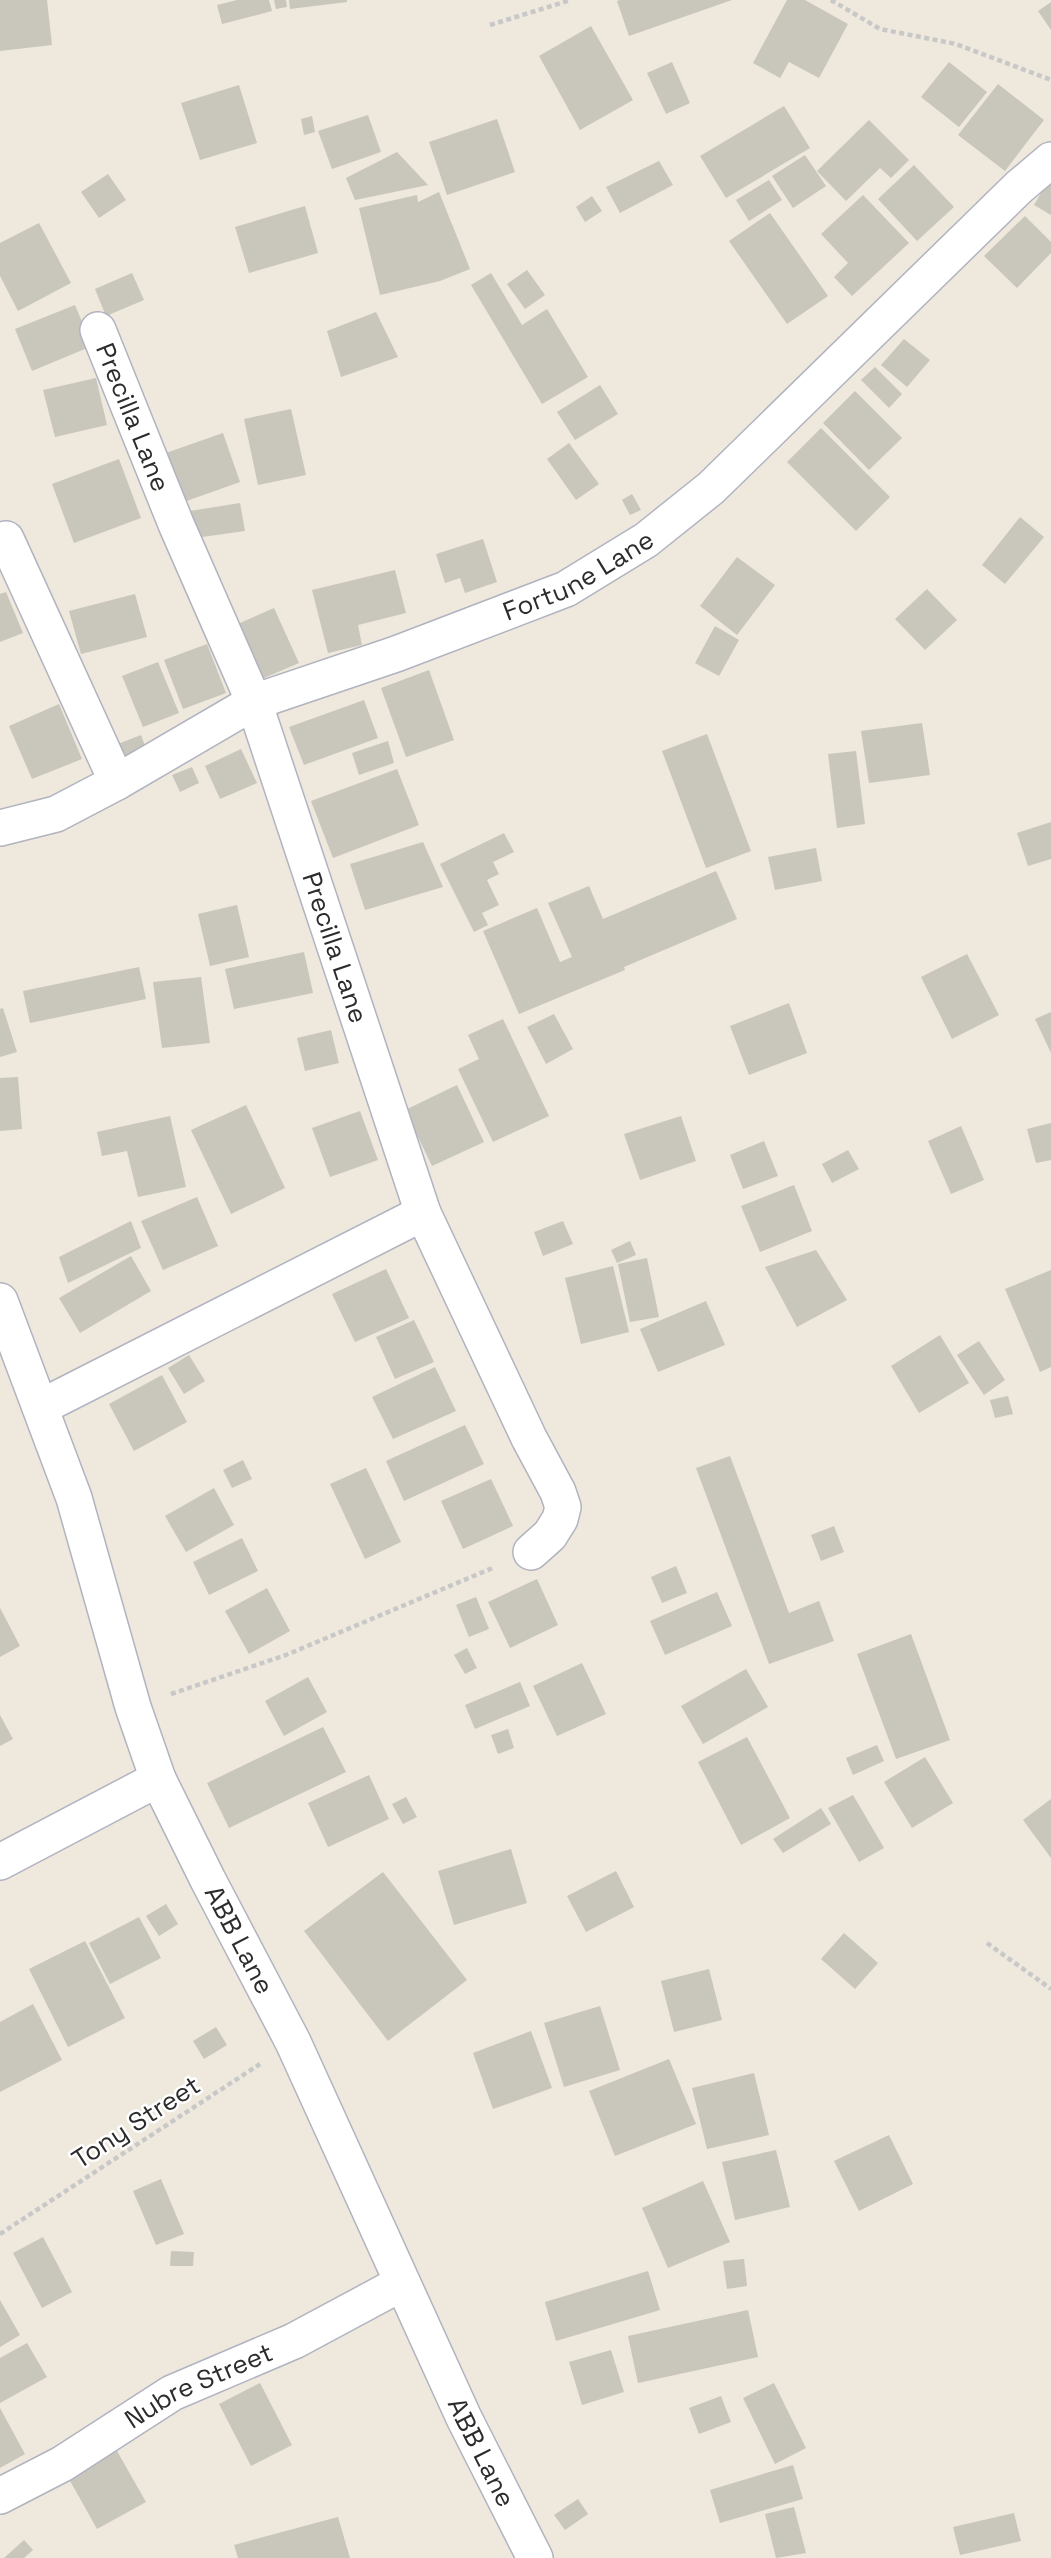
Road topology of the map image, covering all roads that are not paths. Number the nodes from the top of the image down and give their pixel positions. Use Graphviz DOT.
graph roads {
  1 [pos="1051,160"];
  2 [pos="98,330"];
  3 [pos="6,539"];
  4 [pos="254,702"];
  5 [pos="117,782"];
  6 [pos="0,828"];
  7 [pos="423,1213"];
  8 [pos="0,1301"];
  9 [pos="41,1407"];
  10 [pos="531,1552"];
  11 [pos="158,1779"];
  12 [pos="0,1862"];
  13 [pos="402,2283"];
  14 [pos="0,2496"];
  15 [pos="536,2558"];
  1 -- 4 [label="street, Fortune Lane"];
  2 -- 4 [label="street, Precilla Lane"];
  3 -- 5 [label="street"];
  4 -- 5 [label="street, Fortune Lane"];
  4 -- 7 [label="street, Precilla Lane"];
  5 -- 6 [label="street, Fortune Lane"];
  7 -- 9 [label="street"];
  7 -- 10 [label="street, Precilla Lane"];
  8 -- 9 [label="street, ABB Lane"];
  9 -- 11 [label="street, ABB Lane"];
  11 -- 12 [label="street"];
  11 -- 13 [label="street, ABB Lane"];
  13 -- 14 [label="street, Nubre Street"];
  13 -- 15 [label="street, ABB Lane"];
}
